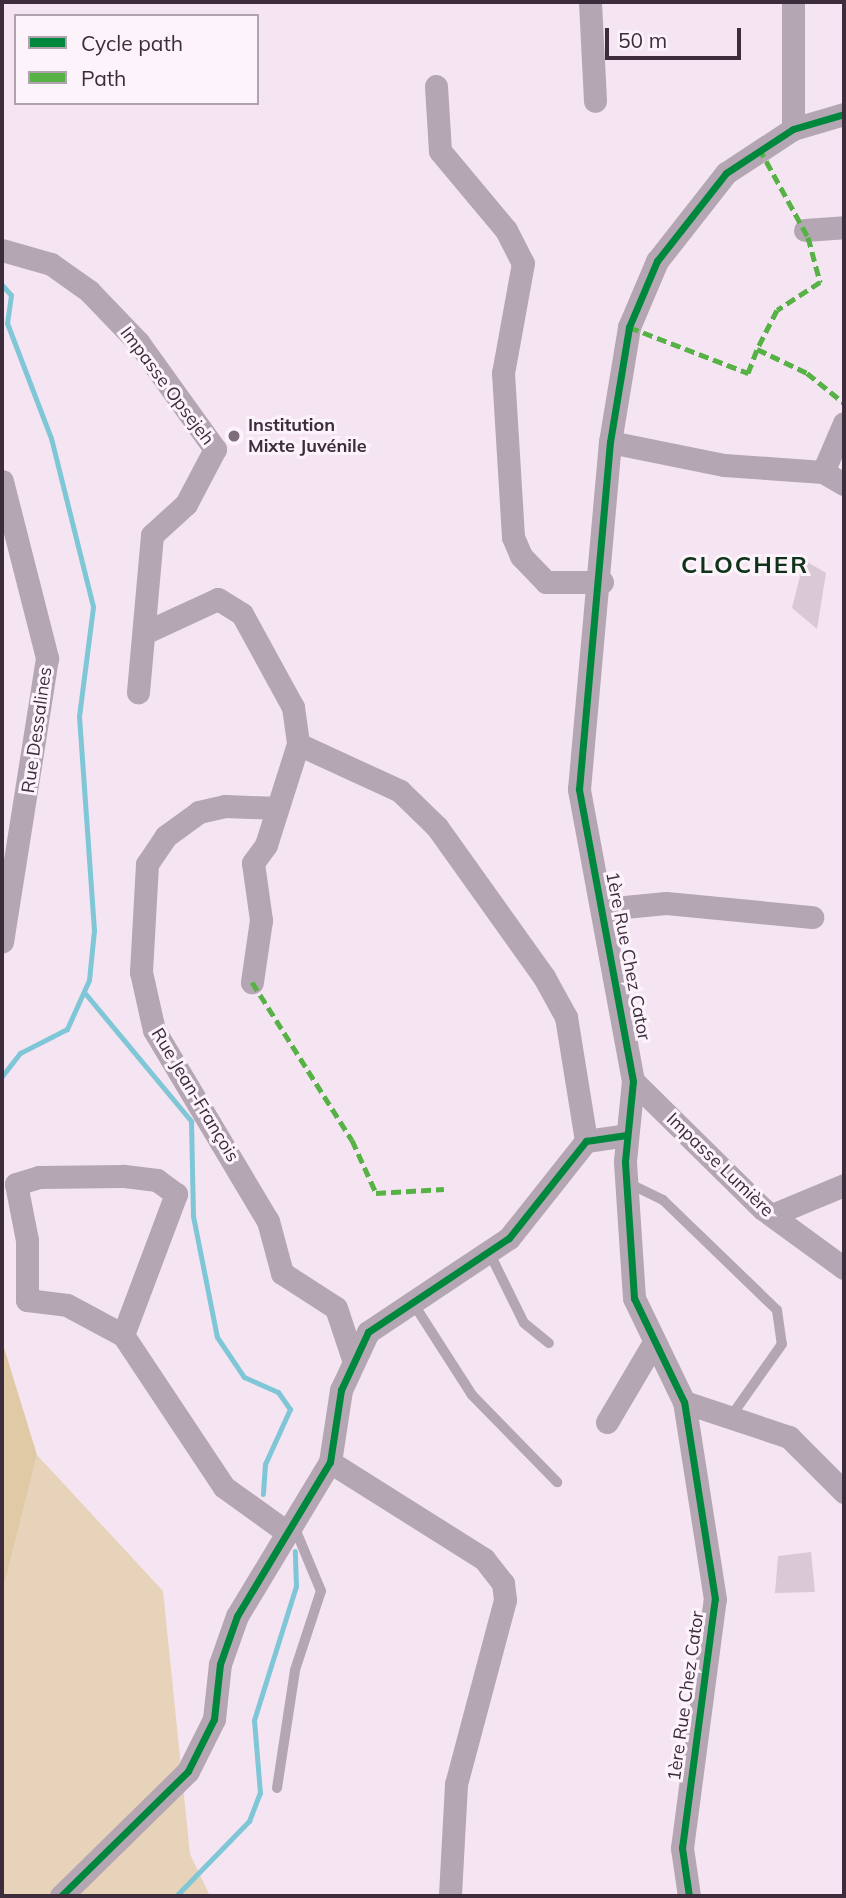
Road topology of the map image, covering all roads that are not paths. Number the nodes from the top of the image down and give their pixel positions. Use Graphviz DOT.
graph roads {
  1 [pos="590,2"];
  2 [pos="793,2"];
  3 [pos="436,86"];
  4 [pos="595,101"];
  5 [pos="844,114"];
  6 [pos="793,129"];
  7 [pos="844,227"];
  8 [pos="805,230"];
  9 [pos="3,253"];
  10 [pos="844,423"];
  11 [pos="610,442"];
  12 [pos="822,472"];
  13 [pos="2,481"];
  14 [pos="844,484"];
  15 [pos="602,582"];
  16 [pos="144,633"];
  17 [pos="138,692"];
  18 [pos="298,744"];
  19 [pos="277,808"];
  20 [pos="604,909"];
  21 [pos="812,916"];
  22 [pos="2,941"];
  23 [pos="251,982"];
  24 [pos="633,1082"];
  25 [pos="627,1135"];
  26 [pos="586,1141"];
  27 [pos="628,1183"];
  28 [pos="844,1185"];
  29 [pos="772,1215"];
  30 [pos="489,1252"];
  31 [pos="844,1268"];
  32 [pos="413,1303"];
  33 [pos="123,1335"];
  34 [pos="549,1343"];
  35 [pos="653,1344"];
  36 [pos="352,1356"];
  37 [pos="684,1402"];
  38 [pos="732,1415"];
  39 [pos="607,1422"];
  40 [pos="330,1462"];
  41 [pos="558,1482"];
  42 [pos="844,1492"];
  43 [pos="288,1533"];
  44 [pos="277,1788"];
  45 [pos="61,1896"];
  46 [pos="450,1896"];
  47 [pos="689,1896"];
  1 -- 4 [label="street"];
  2 -- 6 [label="street"];
  3 -- 15 [label="street"];
  5 -- 6 [label="street, 1ère Rue Chez Cator"];
  6 -- 11 [label="street, 1ère Rue Chez Cator"];
  7 -- 8 [label="street"];
  9 -- 16 [label="street, Impasse Opsejeh"];
  10 -- 12 [label="street"];
  11 -- 12 [label="street"];
  11 -- 15 [label="street, 1ère Rue Chez Cator"];
  12 -- 14 [label="street"];
  13 -- 22 [label="street, Rue Dessalines"];
  15 -- 20 [label="street, 1ère Rue Chez Cator"];
  16 -- 17 [label="street, Impasse Opsejeh"];
  16 -- 18 [label="street"];
  18 -- 19 [label="street"];
  18 -- 26 [label="street"];
  19 -- 23 [label="street"];
  19 -- 36 [label="street, Rue Jean-François"];
  20 -- 21 [label="street"];
  20 -- 24 [label="street, 1ère Rue Chez Cator"];
  24 -- 25 [label="street, 1ère Rue Chez Cator"];
  24 -- 29 [label="street, Impasse Lumière"];
  25 -- 26 [label="street"];
  25 -- 27 [label="street, 1ère Rue Chez Cator"];
  26 -- 30 [label="street"];
  27 -- 35 [label="street, 1ère Rue Chez Cator"];
  27 -- 38 [label="lane"];
  28 -- 29 [label="street"];
  29 -- 31 [label="street, Impasse Lumière"];
  30 -- 32 [label="street"];
  30 -- 34 [label="lane"];
  32 -- 36 [label="street"];
  32 -- 41 [label="lane"];
  33 -- 33 [label="street"];
  33 -- 43 [label="street"];
  35 -- 37 [label="street, 1ère Rue Chez Cator"];
  35 -- 39 [label="street"];
  36 -- 40 [label="street"];
  37 -- 38 [label="street"];
  37 -- 47 [label="street, 1ère Rue Chez Cator"];
  38 -- 42 [label="street"];
  40 -- 43 [label="street"];
  40 -- 46 [label="street"];
  43 -- 44 [label="lane"];
  43 -- 45 [label="street"];
}
